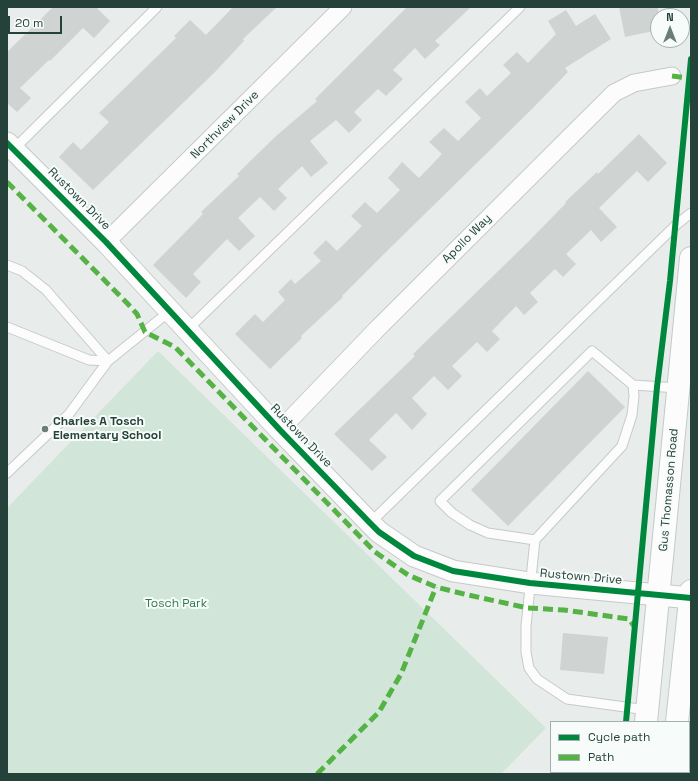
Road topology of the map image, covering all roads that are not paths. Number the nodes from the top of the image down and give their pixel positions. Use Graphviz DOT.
graph roads {
  1 [pos="157,7"];
  2 [pos="343,7"];
  3 [pos="520,7"];
  4 [pos="672,76"];
  5 [pos="10,146"];
  6 [pos="691,213"];
  7 [pos="106,242"];
  8 [pos="691,258"];
  9 [pos="7,265"];
  10 [pos="170,312"];
  11 [pos="7,327"];
  12 [pos="187,330"];
  13 [pos="108,360"];
  14 [pos="633,385"];
  15 [pos="678,388"];
  16 [pos="280,430"];
  17 [pos="7,473"];
  18 [pos="370,524"];
  19 [pos="534,540"];
  20 [pos="530,583"];
  21 [pos="659,594"];
  22 [pos="691,595"];
  23 [pos="691,680"];
  24 [pos="647,716"];
  25 [pos="677,718"];
  1 -- 5 [label="lane"];
  2 -- 7 [label="street, Northview Drive"];
  3 -- 12 [label="lane"];
  4 -- 16 [label="street, Apollo Way"];
  5 -- 7 [label="street, Rustown Drive"];
  6 -- 18 [label="lane"];
  7 -- 10 [label="street, Rustown Drive"];
  8 -- 15 [label="main road, Gus Thomasson Road"];
  9 -- 13 [label="lane"];
  10 -- 12 [label="street, Rustown Drive"];
  10 -- 13 [label="lane"];
  11 -- 13 [label="lane"];
  12 -- 16 [label="street, Rustown Drive"];
  13 -- 17 [label="lane"];
  14 -- 15 [label="lane"];
  14 -- 19 [label="lane"];
  14 -- 19 [label="lane"];
  15 -- 21 [label="main road, Gus Thomasson Road"];
  16 -- 18 [label="street, Rustown Drive"];
  18 -- 20 [label="street, Rustown Drive"];
  19 -- 20 [label="lane"];
  20 -- 21 [label="street, Rustown Drive"];
  20 -- 24 [label="lane"];
  21 -- 22 [label="street, Rustown Drive"];
  21 -- 24 [label="main road, Gus Thomasson Road"];
  22 -- 25 [label="main road"];
  23 -- 25 [label="main road"];
}
